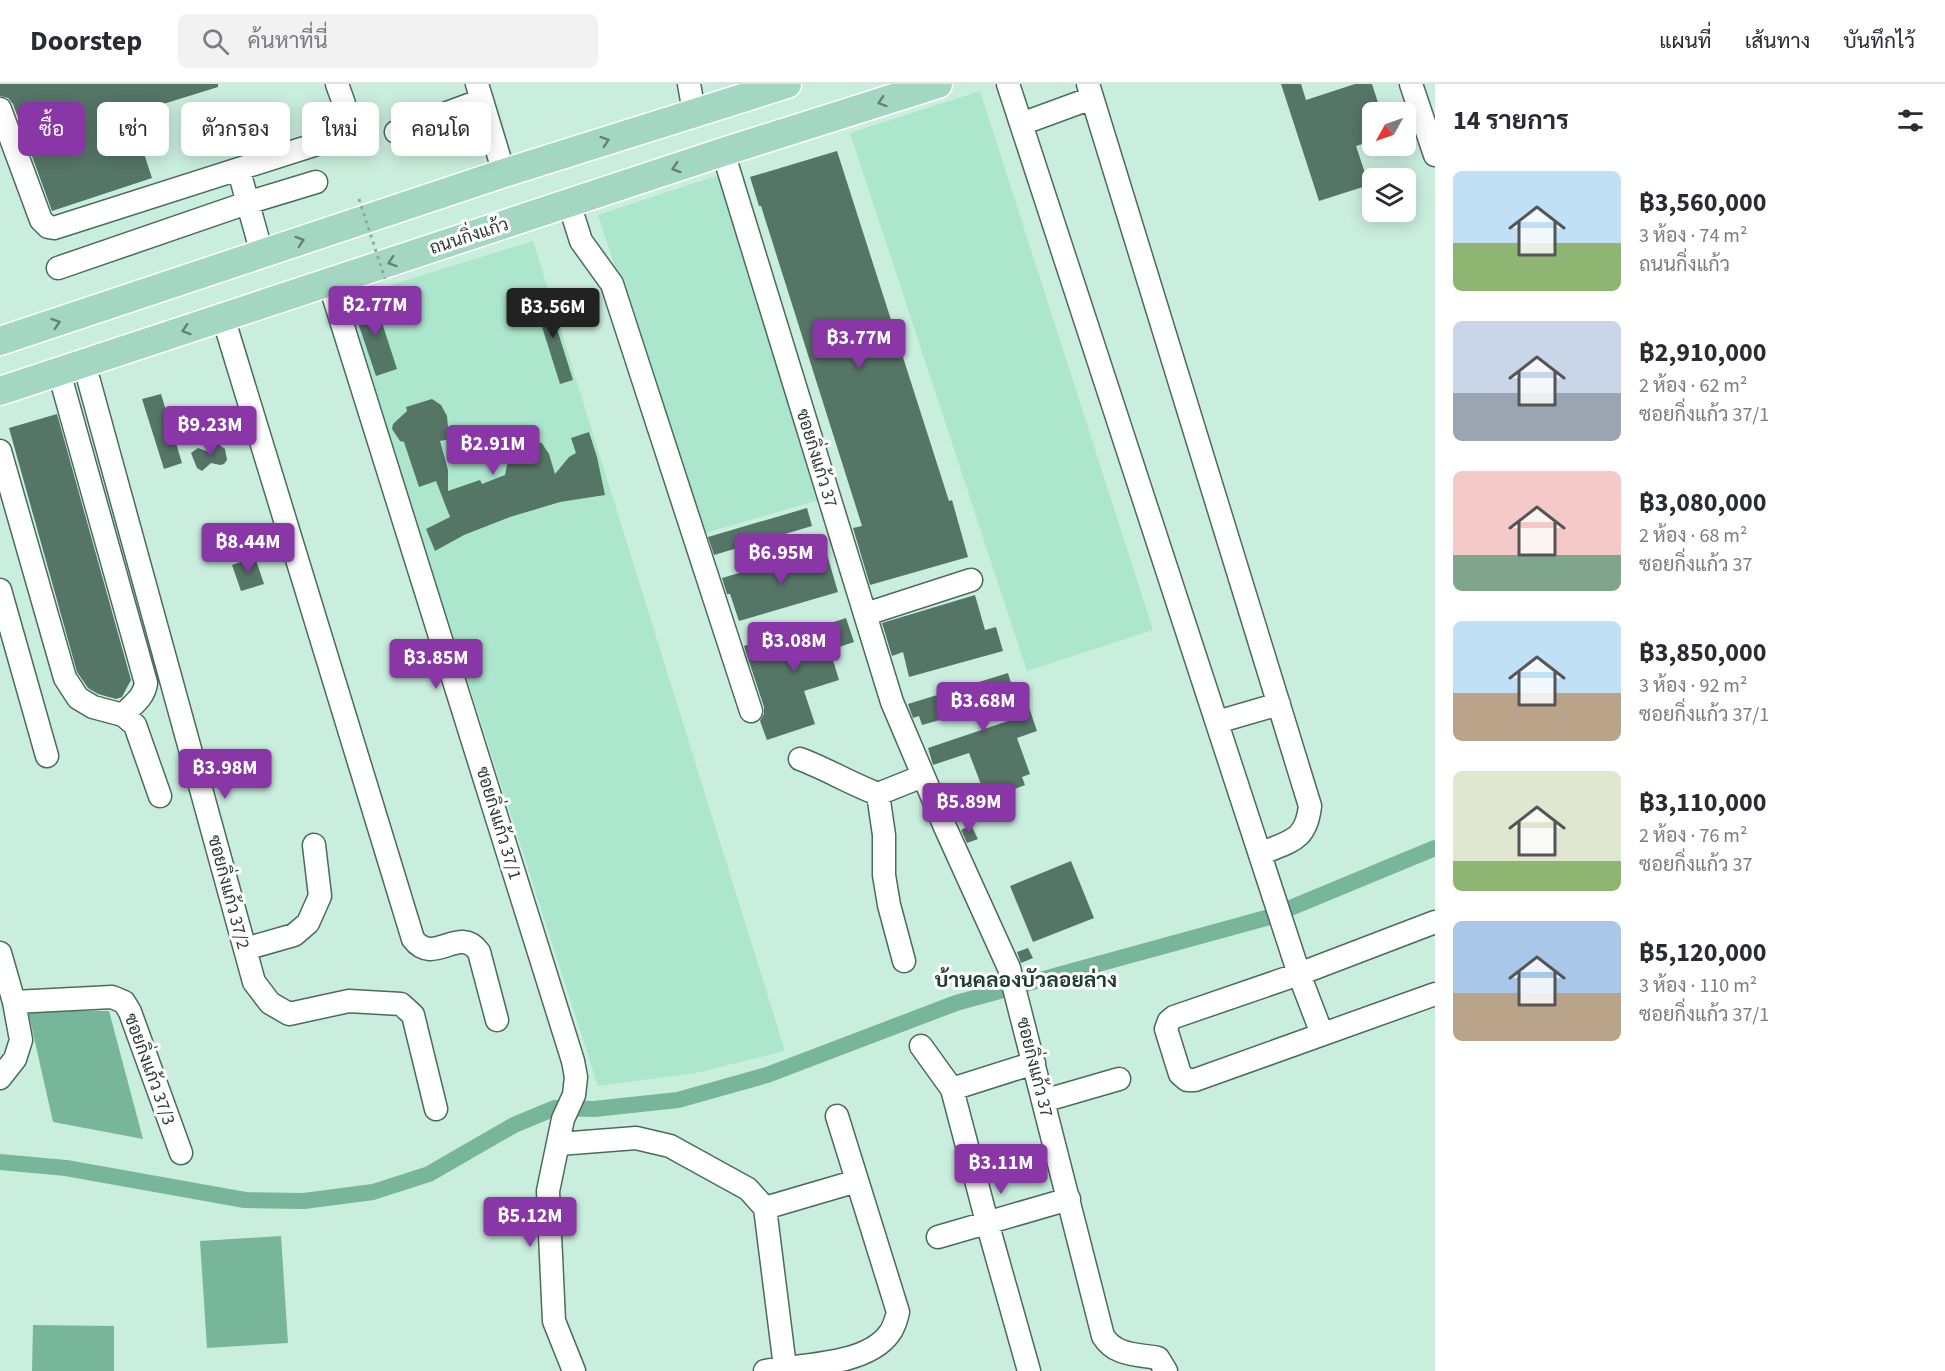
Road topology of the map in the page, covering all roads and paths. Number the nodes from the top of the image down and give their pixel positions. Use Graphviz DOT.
graph roads {
  1 [pos="338,84"];
  2 [pos="689,84"];
  3 [pos="786,84"];
  4 [pos="938,84"];
  5 [pos="1008,84"];
  6 [pos="1411,84"];
  7 [pos="1090,91"];
  8 [pos="480,92"];
  9 [pos="459,102"];
  10 [pos="0,109"];
  11 [pos="694,112"];
  12 [pos="1021,124"];
  13 [pos="723,152"];
  14 [pos="1435,155"];
  15 [pos="239,171"];
  16 [pos="504,173"];
  17 [pos="316,182"];
  18 [pos="360,199"];
  19 [pos="247,203"];
  20 [pos="569,203"];
  21 [pos="262,254"];
  22 [pos="58,268"];
  23 [pos="385,279"];
  24 [pos="329,282"];
  25 [pos="223,317"];
  26 [pos="0,341"];
  27 [pos="71,368"];
  28 [pos="0,391"];
  29 [pos="0,452"];
  30 [pos="971,580"];
  31 [pos="0,590"];
  32 [pos="866,614"];
  33 [pos="1279,704"];
  34 [pos="751,711"];
  35 [pos="123,715"];
  36 [pos="1217,722"];
  37 [pos="47,756"];
  38 [pos="800,759"];
  39 [pos="923,776"];
  40 [pos="878,794"];
  41 [pos="160,796"];
  42 [pos="314,845"];
  43 [pos="1260,854"];
  44 [pos="1435,922"];
  45 [pos="245,949"];
  46 [pos="0,953"];
  47 [pos="904,961"];
  48 [pos="1299,974"];
  49 [pos="1435,994"];
  50 [pos="14,1002"];
  51 [pos="497,1020"];
  52 [pos="1322,1034"];
  53 [pos="921,1046"];
  54 [pos="1034,1063"];
  55 [pos="0,1078"];
  56 [pos="1119,1079"];
  57 [pos="952,1089"];
  58 [pos="1043,1101"];
  59 [pos="436,1110"];
  60 [pos="837,1116"];
  61 [pos="559,1144"];
  62 [pos="181,1153"];
  63 [pos="857,1181"];
  64 [pos="1069,1199"];
  65 [pos="765,1208"];
  66 [pos="987,1222"];
  67 [pos="938,1237"];
  68 [pos="775,1369"];
  69 [pos="574,1371"];
  70 [pos="1029,1371"];
  71 [pos="1166,1371"];
  1 -- 15 [label="street"];
  2 -- 11 [label="street"];
  3 -- 11 [label="main road"];
  4 -- 13 [label="main road, ถนนกิ่งแก้ว, one-way"];
  5 -- 12 [label="street"];
  6 -- 14 [label="street"];
  7 -- 12 [label="street"];
  7 -- 33 [label="street"];
  8 -- 9 [label="street"];
  8 -- 16 [label="street"];
  10 -- 15 [label="street"];
  16 -- 11 [label="main road, one-way"];
  12 -- 36 [label="street"];
  13 -- 20 [label="main road, ถนนกิ่งแก้ว, one-way"];
  13 -- 32 [label="street, ซอยกิ่งแก้ว 37"];
  15 -- 19 [label="street"];
  21 -- 16 [label="main road, one-way"];
  17 -- 19 [label="street"];
  18 -- 23 [label="path, bridge"];
  19 -- 21 [label="street"];
  19 -- 22 [label="street"];
  20 -- 24 [label="main road, ถนนกิ่งแก้ว, one-way"];
  20 -- 34 [label="street"];
  26 -- 21 [label="main road, one-way"];
  24 -- 25 [label="main road, ถนนกิ่งแก้ว"];
  24 -- 61 [label="street, ซอยกิ่งแก้ว 37/1"];
  25 -- 27 [label="main road, ถนนกิ่งแก้ว, one-way"];
  25 -- 51 [label="street"];
  27 -- 28 [label="main road, ถนนกิ่งแก้ว"];
  27 -- 35 [label="street"];
  27 -- 45 [label="street, ซอยกิ่งแก้ว 37/2"];
  29 -- 35 [label="street"];
  30 -- 32 [label="street"];
  31 -- 37 [label="street"];
  32 -- 39 [label="street, ซอยกิ่งแก้ว 37"];
  33 -- 36 [label="street"];
  33 -- 43 [label="street"];
  35 -- 41 [label="street"];
  36 -- 43 [label="street"];
  38 -- 40 [label="street"];
  39 -- 40 [label="street"];
  39 -- 54 [label="street, ซอยกิ่งแก้ว 37"];
  40 -- 47 [label="street"];
  42 -- 45 [label="street"];
  43 -- 48 [label="street"];
  44 -- 48 [label="street"];
  45 -- 59 [label="street, ซอยกิ่งแก้ว 37/2"];
  46 -- 50 [label="street"];
  48 -- 52 [label="street"];
  48 -- 52 [label="street"];
  49 -- 52 [label="street"];
  50 -- 55 [label="street"];
  50 -- 62 [label="street, ซอยกิ่งแก้ว 37/3"];
  53 -- 57 [label="street"];
  54 -- 57 [label="street"];
  54 -- 58 [label="street, ซอยกิ่งแก้ว 37"];
  56 -- 58 [label="street"];
  57 -- 66 [label="street"];
  58 -- 64 [label="street, ซอยกิ่งแก้ว 37"];
  60 -- 63 [label="street"];
  61 -- 65 [label="street"];
  61 -- 69 [label="street, ซอยกิ่งแก้ว 37/1"];
  63 -- 65 [label="street"];
  63 -- 68 [label="street"];
  64 -- 66 [label="street"];
  64 -- 71 [label="street, ซอยกิ่งแก้ว 37"];
  65 -- 68 [label="street"];
  66 -- 67 [label="street"];
  66 -- 70 [label="street"];
}
